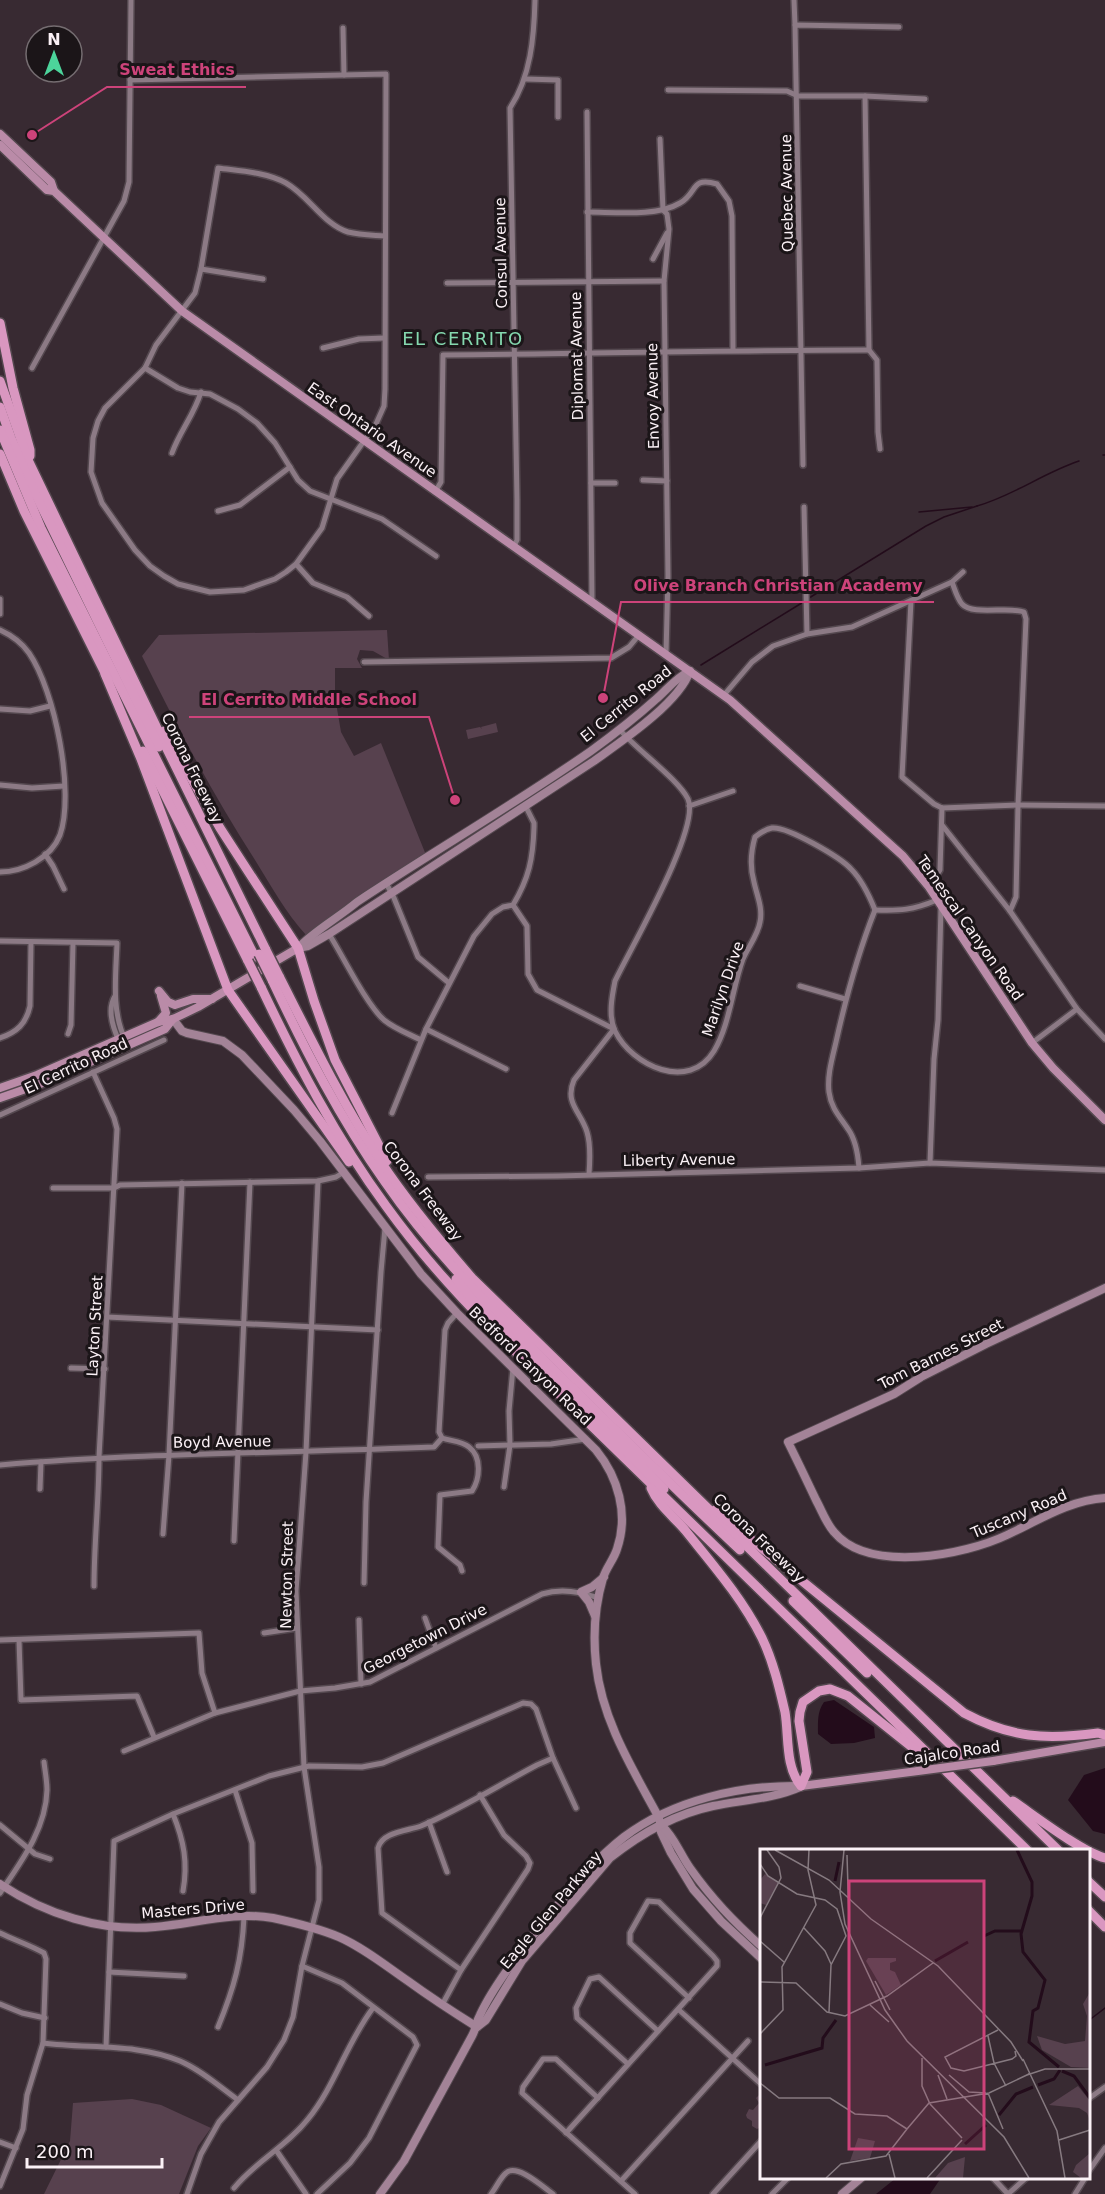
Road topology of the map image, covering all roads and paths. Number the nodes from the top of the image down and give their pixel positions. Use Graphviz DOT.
graph roads {
  1 [pos="131,0"];
  2 [pos="535,0"];
  3 [pos="794,0"];
  4 [pos="795,25"];
  5 [pos="899,27"];
  6 [pos="343,28"];
  7 [pos="344,75"];
  8 [pos="526,79"];
  9 [pos="130,80"];
  10 [pos="668,90"];
  11 [pos="798,96"];
  12 [pos="865,96"];
  13 [pos="925,99"];
  14 [pos="587,112"];
  15 [pos="558,117"];
  16 [pos="0,134"];
  17 [pos="660,140"];
  18 [pos="0,145"];
  19 [pos="16,160"];
  20 [pos="36,167"];
  21 [pos="54,191"];
  22 [pos="663,210"];
  23 [pos="587,212"];
  24 [pos="669,229"];
  25 [pos="385,236"];
  26 [pos="104,239"];
  27 [pos="653,259"];
  28 [pos="201,269"];
  29 [pos="263,279"];
  30 [pos="664,281"];
  31 [pos="514,282"];
  32 [pos="589,282"];
  33 [pos="447,283"];
  34 [pos="182,311"];
  35 [pos="0,323"];
  36 [pos="384,338"];
  37 [pos="323,348"];
  38 [pos="733,350"];
  39 [pos="801,350"];
  40 [pos="869,350"];
  41 [pos="589,352"];
  42 [pos="665,353"];
  43 [pos="514,354"];
  44 [pos="32,368"];
  45 [pos="144,368"];
  46 [pos="0,381"];
  47 [pos="201,392"];
  48 [pos="0,407"];
  49 [pos="0,430"];
  50 [pos="364,440"];
  51 [pos="880,449"];
  52 [pos="172,453"];
  53 [pos="0,454"];
  54 [pos="29,462"];
  55 [pos="803,465"];
  56 [pos="290,467"];
  57 [pos="643,480"];
  58 [pos="667,482"];
  59 [pos="591,483"];
  60 [pos="615,483"];
  61 [pos="435,492"];
  62 [pos="330,499"];
  63 [pos="804,507"];
  64 [pos="218,512"];
  65 [pos="514,546"];
  66 [pos="436,555"];
  67 [pos="296,564"];
  68 [pos="963,572"];
  69 [pos="952,582"];
  70 [pos="0,599"];
  71 [pos="592,600"];
  72 [pos="911,601"];
  73 [pos="0,614"];
  74 [pos="369,616"];
  75 [pos="0,630"];
  76 [pos="807,634"];
  77 [pos="640,635"];
  78 [pos="666,654"];
  79 [pos="364,662"];
  80 [pos="126,666"];
  81 [pos="690,671"];
  82 [pos="105,674"];
  83 [pos="724,695"];
  84 [pos="50,706"];
  85 [pos="0,709"];
  86 [pos="620,730"];
  87 [pos="626,738"];
  88 [pos="0,785"];
  89 [pos="64,786"];
  90 [pos="733,791"];
  91 [pos="173,795"];
  92 [pos="521,798"];
  93 [pos="1018,805"];
  94 [pos="526,806"];
  95 [pos="689,806"];
  96 [pos="1105,806"];
  97 [pos="942,808"];
  98 [pos="942,825"];
  99 [pos="45,855"];
  100 [pos="0,872"];
  101 [pos="386,884"];
  102 [pos="929,887"];
  103 [pos="64,889"];
  104 [pos="212,889"];
  105 [pos="391,892"];
  106 [pos="938,903"];
  107 [pos="513,905"];
  108 [pos="875,910"];
  109 [pos="1010,911"];
  110 [pos="329,934"];
  111 [pos="0,941"];
  112 [pos="31,942"];
  113 [pos="73,943"];
  114 [pos="298,948"];
  115 [pos="258,955"];
  116 [pos="271,981"];
  117 [pos="449,983"];
  118 [pos="800,986"];
  119 [pos="228,990"];
  120 [pos="212,999"];
  121 [pos="845,999"];
  122 [pos="1077,1009"];
  123 [pos="173,1019"];
  124 [pos="158,1022"];
  125 [pos="426,1029"];
  126 [pos="614,1029"];
  127 [pos="68,1034"];
  128 [pos="0,1038"];
  129 [pos="1105,1039"];
  130 [pos="164,1040"];
  131 [pos="421,1040"];
  132 [pos="123,1042"];
  133 [pos="1032,1043"];
  134 [pos="506,1069"];
  135 [pos="93,1072"];
  136 [pos="0,1088"];
  137 [pos="0,1098"];
  138 [pos="392,1113"];
  139 [pos="0,1115"];
  140 [pos="1105,1120"];
  141 [pos="930,1163"];
  142 [pos="859,1168"];
  143 [pos="1105,1170"];
  144 [pos="344,1172"];
  145 [pos="590,1174"];
  146 [pos="428,1177"];
  147 [pos="392,1178"];
  148 [pos="318,1181"];
  149 [pos="250,1182"];
  150 [pos="182,1183"];
  151 [pos="53,1188"];
  152 [pos="114,1188"];
  153 [pos="384,1204"];
  154 [pos="385,1228"];
  155 [pos="1105,1288"];
  156 [pos="457,1313"];
  157 [pos="107,1317"];
  158 [pos="176,1320"];
  159 [pos="244,1324"];
  160 [pos="310,1327"];
  161 [pos="378,1330"];
  162 [pos="71,1368"];
  163 [pos="513,1368"];
  164 [pos="105,1369"];
  165 [pos="442,1438"];
  166 [pos="586,1440"];
  167 [pos="788,1443"];
  168 [pos="510,1445"];
  169 [pos="478,1446"];
  170 [pos="370,1449"];
  171 [pos="237,1452"];
  172 [pos="306,1452"];
  173 [pos="169,1455"];
  174 [pos="99,1457"];
  175 [pos="41,1462"];
  176 [pos="0,1465"];
  177 [pos="672,1474"];
  178 [pos="649,1483"];
  179 [pos="504,1487"];
  180 [pos="40,1489"];
  181 [pos="1105,1498"];
  182 [pos="163,1534"];
  183 [pos="234,1541"];
  184 [pos="462,1571"];
  185 [pos="603,1577"];
  186 [pos="363,1583"];
  187 [pos="94,1586"];
  188 [pos="581,1592"];
  189 [pos="766,1597"];
  190 [pos="599,1598"];
  191 [pos="425,1618"];
  192 [pos="359,1620"];
  193 [pos="596,1621"];
  194 [pos="297,1628"];
  195 [pos="264,1633"];
  196 [pos="0,1640"];
  197 [pos="19,1640"];
  198 [pos="436,1648"];
  199 [pos="361,1684"];
  200 [pos="300,1691"];
  201 [pos="215,1713"];
  202 [pos="1105,1735"];
  203 [pos="154,1737"];
  204 [pos="1105,1742"];
  205 [pos="124,1751"];
  206 [pos="553,1758"];
  207 [pos="44,1762"];
  208 [pos="304,1767"];
  209 [pos="980,1775"];
  210 [pos="801,1786"];
  211 [pos="235,1790"];
  212 [pos="480,1795"];
  213 [pos="980,1804"];
  214 [pos="576,1808"];
  215 [pos="173,1815"];
  216 [pos="658,1816"];
  217 [pos="429,1822"];
  218 [pos="0,1825"];
  219 [pos="661,1825"];
  220 [pos="1025,1849"];
  221 [pos="1047,1849"];
  222 [pos="1056,1849"];
  223 [pos="1088,1849"];
  224 [pos="29,1850"];
  225 [pos="1090,1850"];
  226 [pos="1105,1858"];
  227 [pos="50,1859"];
  228 [pos="447,1872"];
  229 [pos="1090,1882"];
  230 [pos="1,1888"];
  231 [pos="1090,1889"];
  232 [pos="183,1891"];
  233 [pos="253,1891"];
  234 [pos="1105,1897"];
  235 [pos="1105,1904"];
  236 [pos="1090,1911"];
  237 [pos="244,1917"];
  238 [pos="112,1926"];
  239 [pos="1105,1926"];
  240 [pos="313,1927"];
  241 [pos="0,1933"];
  242 [pos="760,1945"];
  243 [pos="760,1957"];
  244 [pos="302,1966"];
  245 [pos="461,1970"];
  246 [pos="110,1972"];
  247 [pos="184,1976"];
  248 [pos="689,1998"];
  249 [pos="0,2004"];
  250 [pos="442,2005"];
  251 [pos="373,2008"];
  252 [pos="679,2010"];
  253 [pos="45,2018"];
  254 [pos="218,2027"];
  255 [pos="477,2027"];
  256 [pos="658,2031"];
  257 [pos="748,2041"];
  258 [pos="43,2043"];
  259 [pos="106,2047"];
  260 [pos="733,2058"];
  261 [pos="628,2064"];
  262 [pos="760,2083"];
  263 [pos="1105,2087"];
  264 [pos="598,2098"];
  265 [pos="1090,2098"];
  266 [pos="238,2100"];
  267 [pos="566,2133"];
  268 [pos="0,2142"];
  269 [pos="760,2142"];
  270 [pos="16,2148"];
  271 [pos="1105,2148"];
  272 [pos="276,2150"];
  273 [pos="1090,2170"];
  274 [pos="787,2179"];
  275 [pos="857,2179"];
  276 [pos="994,2179"];
  277 [pos="1025,2179"];
  278 [pos="1084,2179"];
  279 [pos="621,2181"];
  280 [pos="0,2186"];
  281 [pos="234,2188"];
  282 [pos="187,2194"];
  283 [pos="306,2194"];
  284 [pos="317,2194"];
  285 [pos="380,2194"];
  286 [pos="492,2194"];
  287 [pos="553,2194"];
  288 [pos="635,2194"];
  289 [pos="713,2194"];
  290 [pos="772,2194"];
  291 [pos="842,2194"];
  292 [pos="1008,2194"];
  293 [pos="1075,2194"];
  1 -- 9 [label="street"];
  2 -- 8 [label="street, Consul Avenue"];
  3 -- 4 [label="street, Quebec Avenue"];
  4 -- 5 [label="street"];
  4 -- 11 [label="street, Quebec Avenue"];
  6 -- 7 [label="street"];
  7 -- 9 [label="street"];
  7 -- 25 [label="street"];
  8 -- 15 [label="street"];
  8 -- 31 [label="street, Consul Avenue"];
  9 -- 26 [label="street"];
  10 -- 11 [label="street"];
  11 -- 12 [label="street"];
  11 -- 39 [label="street, Quebec Avenue"];
  12 -- 13 [label="street"];
  12 -- 40 [label="street"];
  14 -- 23 [label="street, Diplomat Avenue"];
  16 -- 20 [label="main road, East Ontario Avenue"];
  17 -- 22 [label="street, Envoy Avenue"];
  18 -- 19 [label="main road, East Ontario Avenue"];
  19 -- 20 [label="main road"];
  19 -- 21 [label="main road, East Ontario Avenue"];
  20 -- 21 [label="main road, East Ontario Avenue"];
  21 -- 26 [label="main road, East Ontario Avenue"];
  22 -- 23 [label="street"];
  22 -- 24 [label="street, Envoy Avenue"];
  22 -- 38 [label="street"];
  23 -- 32 [label="street, Diplomat Avenue"];
  24 -- 27 [label="street"];
  24 -- 30 [label="street, Envoy Avenue"];
  25 -- 28 [label="street"];
  25 -- 36 [label="street"];
  26 -- 34 [label="main road, East Ontario Avenue"];
  26 -- 44 [label="street"];
  28 -- 29 [label="street"];
  28 -- 34 [label="street"];
  30 -- 32 [label="street"];
  30 -- 42 [label="street, Envoy Avenue"];
  31 -- 32 [label="street"];
  31 -- 33 [label="street"];
  31 -- 43 [label="street, Consul Avenue"];
  32 -- 41 [label="street, Diplomat Avenue"];
  34 -- 45 [label="street"];
  34 -- 50 [label="main road, East Ontario Avenue"];
  35 -- 54 [label="highway"];
  36 -- 37 [label="street"];
  36 -- 50 [label="street"];
  38 -- 39 [label="street"];
  38 -- 42 [label="street"];
  39 -- 40 [label="street"];
  39 -- 55 [label="street, Quebec Avenue"];
  40 -- 51 [label="street"];
  41 -- 42 [label="street"];
  41 -- 43 [label="street"];
  41 -- 59 [label="street, Diplomat Avenue"];
  42 -- 58 [label="street, Envoy Avenue"];
  43 -- 61 [label="street"];
  43 -- 65 [label="street, Consul Avenue"];
  45 -- 47 [label="street"];
  45 -- 67 [label="street"];
  46 -- 54 [label="highway, Corona Freeway"];
  47 -- 52 [label="street"];
  47 -- 56 [label="street"];
  48 -- 115 [label="highway"];
  49 -- 91 [label="highway"];
  50 -- 61 [label="main road, East Ontario Avenue"];
  50 -- 62 [label="street"];
  53 -- 82 [label="highway, Corona Freeway"];
  54 -- 80 [label="highway, Corona Freeway"];
  56 -- 62 [label="street"];
  56 -- 64 [label="street"];
  57 -- 58 [label="street"];
  58 -- 78 [label="street, Envoy Avenue"];
  59 -- 60 [label="street"];
  59 -- 71 [label="street, Diplomat Avenue"];
  61 -- 65 [label="main road, East Ontario Avenue"];
  62 -- 66 [label="street"];
  62 -- 67 [label="street"];
  63 -- 76 [label="street"];
  65 -- 71 [label="main road, East Ontario Avenue"];
  67 -- 74 [label="street"];
  68 -- 69 [label="street"];
  69 -- 72 [label="street"];
  69 -- 93 [label="street"];
  70 -- 73 [label="street"];
  71 -- 77 [label="main road, East Ontario Avenue"];
  72 -- 76 [label="street"];
  72 -- 97 [label="street"];
  75 -- 84 [label="street"];
  76 -- 83 [label="street"];
  77 -- 78 [label="main road, East Ontario Avenue"];
  77 -- 79 [label="street"];
  78 -- 81 [label="main road, East Ontario Avenue"];
  80 -- 114 [label="highway"];
  80 -- 115 [label="highway, Corona Freeway"];
  81 -- 83 [label="main road, Temescal Canyon Road"];
  81 -- 86 [label="main road, El Cerrito Road"];
  81 -- 87 [label="main road, El Cerrito Road"];
  82 -- 104 [label="highway, Corona Freeway"];
  82 -- 119 [label="highway"];
  83 -- 102 [label="main road, Temescal Canyon Road"];
  84 -- 85 [label="street"];
  84 -- 89 [label="street"];
  86 -- 87 [label="street"];
  86 -- 92 [label="main road, El Cerrito Road"];
  87 -- 94 [label="main road, El Cerrito Road"];
  87 -- 95 [label="street"];
  88 -- 89 [label="street"];
  89 -- 99 [label="street"];
  90 -- 95 [label="street"];
  91 -- 104 [label="highway"];
  91 -- 115 [label="highway"];
  92 -- 94 [label="street"];
  92 -- 101 [label="main road, El Cerrito Road"];
  93 -- 96 [label="street"];
  93 -- 97 [label="street"];
  93 -- 109 [label="street"];
  94 -- 105 [label="main road, El Cerrito Road"];
  94 -- 107 [label="street"];
  95 -- 126 [label="street"];
  97 -- 98 [label="street"];
  98 -- 102 [label="street"];
  98 -- 109 [label="street"];
  99 -- 100 [label="street"];
  99 -- 103 [label="street"];
  101 -- 105 [label="street"];
  101 -- 114 [label="main road, El Cerrito Road"];
  102 -- 106 [label="main road, Temescal Canyon Road"];
  104 -- 115 [label="highway, Corona Freeway"];
  105 -- 110 [label="main road, El Cerrito Road"];
  105 -- 117 [label="street"];
  106 -- 108 [label="street"];
  106 -- 133 [label="main road, Temescal Canyon Road"];
  106 -- 141 [label="street"];
  107 -- 117 [label="street"];
  107 -- 126 [label="street"];
  108 -- 121 [label="street"];
  108 -- 126 [label="street, Marilyn Drive"];
  109 -- 122 [label="street"];
  110 -- 114 [label="main road, El Cerrito Road"];
  110 -- 131 [label="street"];
  111 -- 112 [label="street"];
  112 -- 113 [label="street"];
  112 -- 128 [label="street"];
  113 -- 127 [label="street"];
  113 -- 132 [label="street"];
  114 -- 119 [label="main road, El Cerrito Road"];
  114 -- 147 [label="highway"];
  115 -- 116 [label="highway, Corona Freeway, bridge"];
  115 -- 116 [label="highway, Corona Freeway, bridge"];
  116 -- 147 [label="highway, Corona Freeway"];
  116 -- 153 [label="highway, Corona Freeway"];
  116 -- 189 [label="highway"];
  116 -- 221 [label="highway"];
  117 -- 125 [label="street"];
  118 -- 121 [label="street"];
  119 -- 120 [label="main road, El Cerrito Road"];
  119 -- 153 [label="highway"];
  120 -- 123 [label="main road, El Cerrito Road"];
  120 -- 124 [label="main road"];
  121 -- 142 [label="street"];
  122 -- 129 [label="street"];
  122 -- 133 [label="street"];
  123 -- 124 [label="main road"];
  123 -- 132 [label="main road"];
  123 -- 144 [label="main road, Bedford Canyon Road"];
  124 -- 132 [label="main road"];
  125 -- 131 [label="street"];
  125 -- 134 [label="street"];
  126 -- 145 [label="street"];
  130 -- 135 [label="street, El Cerrito Road"];
  131 -- 138 [label="street"];
  132 -- 136 [label="main road"];
  132 -- 137 [label="main road"];
  133 -- 140 [label="main road, Temescal Canyon Road"];
  135 -- 139 [label="street, El Cerrito Road"];
  135 -- 152 [label="street, Layton Street"];
  141 -- 142 [label="street, Liberty Avenue"];
  141 -- 143 [label="street, Liberty Avenue"];
  142 -- 145 [label="street, Liberty Avenue"];
  144 -- 148 [label="street"];
  144 -- 154 [label="main road, Bedford Canyon Road"];
  145 -- 146 [label="street, Liberty Avenue"];
  147 -- 177 [label="highway, Corona Freeway"];
  148 -- 149 [label="street"];
  148 -- 160 [label="street, Newton Street"];
  149 -- 150 [label="street"];
  149 -- 159 [label="street"];
  150 -- 152 [label="street"];
  150 -- 158 [label="street"];
  151 -- 152 [label="street"];
  152 -- 157 [label="street, Layton Street"];
  153 -- 178 [label="highway, Corona Freeway"];
  154 -- 156 [label="main road, Bedford Canyon Road"];
  154 -- 161 [label="street"];
  155 -- 167 [label="main road, Tom Barnes Street"];
  156 -- 163 [label="main road, Bedford Canyon Road"];
  156 -- 165 [label="street"];
  157 -- 158 [label="street"];
  157 -- 164 [label="street, Layton Street"];
  158 -- 159 [label="street"];
  158 -- 173 [label="street"];
  159 -- 160 [label="street"];
  159 -- 171 [label="street"];
  160 -- 161 [label="street"];
  160 -- 172 [label="street, Newton Street"];
  161 -- 170 [label="street"];
  162 -- 164 [label="street"];
  163 -- 166 [label="main road, Bedford Canyon Road"];
  163 -- 168 [label="street"];
  164 -- 174 [label="street, Layton Street"];
  165 -- 170 [label="street, Boyd Avenue"];
  165 -- 184 [label="street"];
  166 -- 168 [label="street"];
  166 -- 185 [label="main road, Bedford Canyon Road"];
  167 -- 181 [label="main road, Tuscany Road"];
  168 -- 169 [label="street"];
  168 -- 179 [label="street"];
  170 -- 172 [label="street, Boyd Avenue"];
  170 -- 186 [label="street"];
  171 -- 172 [label="street, Boyd Avenue"];
  171 -- 173 [label="street, Boyd Avenue"];
  171 -- 183 [label="street"];
  172 -- 194 [label="street, Newton Street"];
  173 -- 174 [label="street, Boyd Avenue"];
  173 -- 182 [label="street"];
  174 -- 175 [label="street, Boyd Avenue"];
  174 -- 187 [label="street, Layton Street"];
  175 -- 176 [label="street, Boyd Avenue"];
  175 -- 180 [label="street"];
  177 -- 202 [label="highway"];
  177 -- 209 [label="highway, Corona Freeway"];
  178 -- 189 [label="highway, Corona Freeway"];
  178 -- 210 [label="highway"];
  185 -- 188 [label="main road"];
  185 -- 190 [label="main road, Bedford Canyon Road"];
  188 -- 190 [label="street, Georgetown Drive"];
  188 -- 193 [label="main road"];
  188 -- 198 [label="street, Georgetown Drive"];
  189 -- 213 [label="highway, Corona Freeway"];
  190 -- 193 [label="main road, Bedford Canyon Road"];
  191 -- 198 [label="street"];
  192 -- 199 [label="street"];
  193 -- 216 [label="main road, Bedford Canyon Road"];
  194 -- 195 [label="street"];
  194 -- 200 [label="street, Newton Street"];
  196 -- 197 [label="street"];
  197 -- 201 [label="street"];
  197 -- 203 [label="street"];
  198 -- 199 [label="street, Georgetown Drive"];
  199 -- 200 [label="street, Georgetown Drive"];
  200 -- 201 [label="street, Georgetown Drive"];
  200 -- 208 [label="street, Newton Street"];
  201 -- 203 [label="street, Georgetown Drive"];
  203 -- 205 [label="street, Georgetown Drive"];
  204 -- 210 [label="main road, Cajalco Road, bridge"];
  206 -- 208 [label="street"];
  206 -- 212 [label="street"];
  206 -- 214 [label="street"];
  207 -- 224 [label="street"];
  208 -- 211 [label="street"];
  208 -- 240 [label="street, Newton Street"];
  209 -- 222 [label="highway, Corona Freeway"];
  209 -- 223 [label="highway"];
  210 -- 213 [label="highway"];
  210 -- 216 [label="main road, Cajalco Road"];
  210 -- 219 [label="main road, Cajalco Road"];
  211 -- 215 [label="street"];
  211 -- 233 [label="street"];
  212 -- 217 [label="street"];
  212 -- 245 [label="street"];
  213 -- 220 [label="highway, Corona Freeway"];
  215 -- 232 [label="street"];
  215 -- 238 [label="street"];
  216 -- 219 [label="main road, Bedford Canyon Road"];
  216 -- 255 [label="main road, Eagle Glen Parkway"];
  217 -- 228 [label="street"];
  217 -- 245 [label="street"];
  218 -- 224 [label="street"];
  219 -- 242 [label="main road, Bedford Canyon Road"];
  219 -- 243 [label="main road, Bedford Canyon Road"];
  219 -- 255 [label="main road, Eagle Glen Parkway"];
  224 -- 227 [label="street"];
  224 -- 230 [label="street"];
  225 -- 226 [label="highway"];
  229 -- 234 [label="highway"];
  230 -- 238 [label="main road, Masters Drive"];
  231 -- 235 [label="highway"];
  236 -- 239 [label="highway"];
  237 -- 238 [label="main road, Masters Drive"];
  237 -- 240 [label="main road, Masters Drive"];
  237 -- 254 [label="street"];
  238 -- 246 [label="street"];
  240 -- 244 [label="street, Newton Street"];
  240 -- 250 [label="main road, Masters Drive"];
  241 -- 253 [label="street"];
  244 -- 251 [label="street"];
  244 -- 266 [label="street, Newton Street"];
  245 -- 250 [label="street"];
  246 -- 247 [label="street"];
  246 -- 259 [label="street"];
  248 -- 248 [label="street"];
  248 -- 252 [label="street"];
  249 -- 253 [label="street"];
  250 -- 255 [label="main road, Masters Drive"];
  251 -- 272 [label="street"];
  251 -- 284 [label="street"];
  252 -- 256 [label="street"];
  252 -- 260 [label="street"];
  253 -- 258 [label="street"];
  255 -- 285 [label="main road, Eagle Glen Parkway"];
  256 -- 261 [label="street"];
  256 -- 261 [label="street"];
  257 -- 260 [label="street"];
  258 -- 259 [label="street"];
  258 -- 270 [label="street"];
  259 -- 266 [label="street"];
  260 -- 262 [label="street"];
  260 -- 279 [label="street"];
  261 -- 264 [label="street"];
  263 -- 265 [label="street"];
  264 -- 267 [label="street"];
  264 -- 267 [label="street"];
  266 -- 282 [label="street, Newton Street"];
  267 -- 279 [label="street"];
  268 -- 270 [label="street"];
  269 -- 289 [label="street"];
  270 -- 280 [label="street"];
  271 -- 273 [label="street"];
  272 -- 281 [label="street"];
  272 -- 283 [label="street"];
  274 -- 290 [label="street"];
  275 -- 291 [label="main road"];
  276 -- 292 [label="street"];
  277 -- 292 [label="street"];
  278 -- 293 [label="street"];
  279 -- 288 [label="street"];
  286 -- 287 [label="street"];
}
